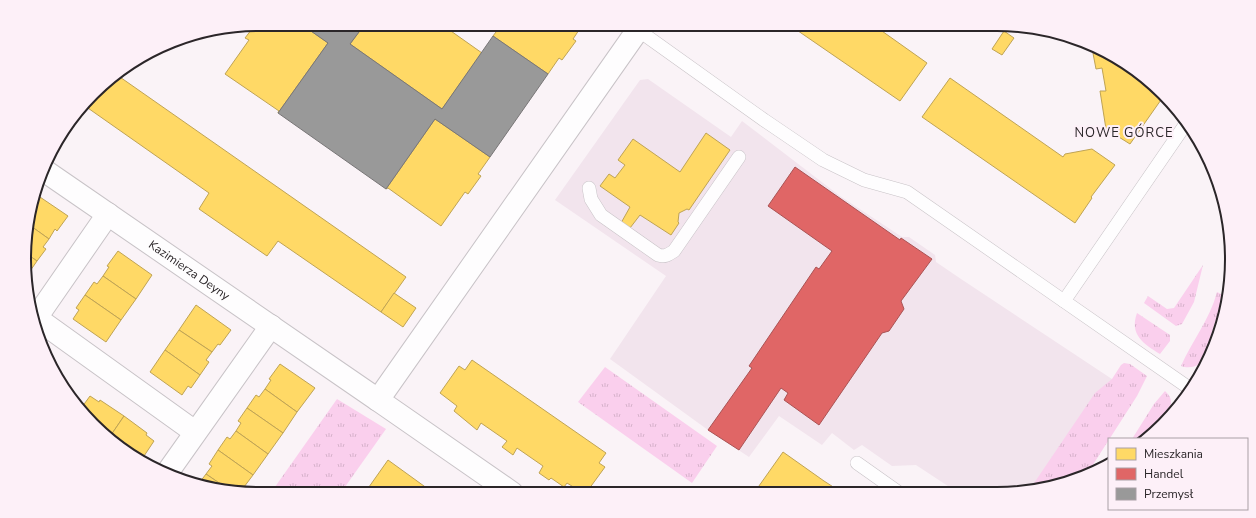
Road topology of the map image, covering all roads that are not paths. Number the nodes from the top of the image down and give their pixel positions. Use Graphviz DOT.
graph roads {
  1 [pos="637,31"];
  2 [pos="645,31"];
  3 [pos="1183,127"];
  4 [pos="739,157"];
  5 [pos="48,173"];
  6 [pos="589,188"];
  7 [pos="108,214"];
  8 [pos="1064,301"];
  9 [pos="37,311"];
  10 [pos="40,320"];
  11 [pos="271,326"];
  12 [pos="1187,386"];
  13 [pos="378,400"];
  14 [pos="195,432"];
  15 [pos="856,463"];
  16 [pos="170,469"];
  17 [pos="503,487"];
  18 [pos="891,487"];
  1 -- 13 [label="street"];
  2 -- 8 [label="lane"];
  3 -- 8 [label="lane"];
  4 -- 6 [label="lane"];
  5 -- 7 [label="street, Kazimierza Deyny"];
  7 -- 9 [label="street"];
  7 -- 11 [label="street, Kazimierza Deyny"];
  8 -- 12 [label="lane"];
  10 -- 14 [label="street"];
  11 -- 13 [label="street, Kazimierza Deyny"];
  11 -- 14 [label="street"];
  13 -- 17 [label="street, Kazimierza Deyny"];
  14 -- 16 [label="street"];
  15 -- 18 [label="lane"];
}
